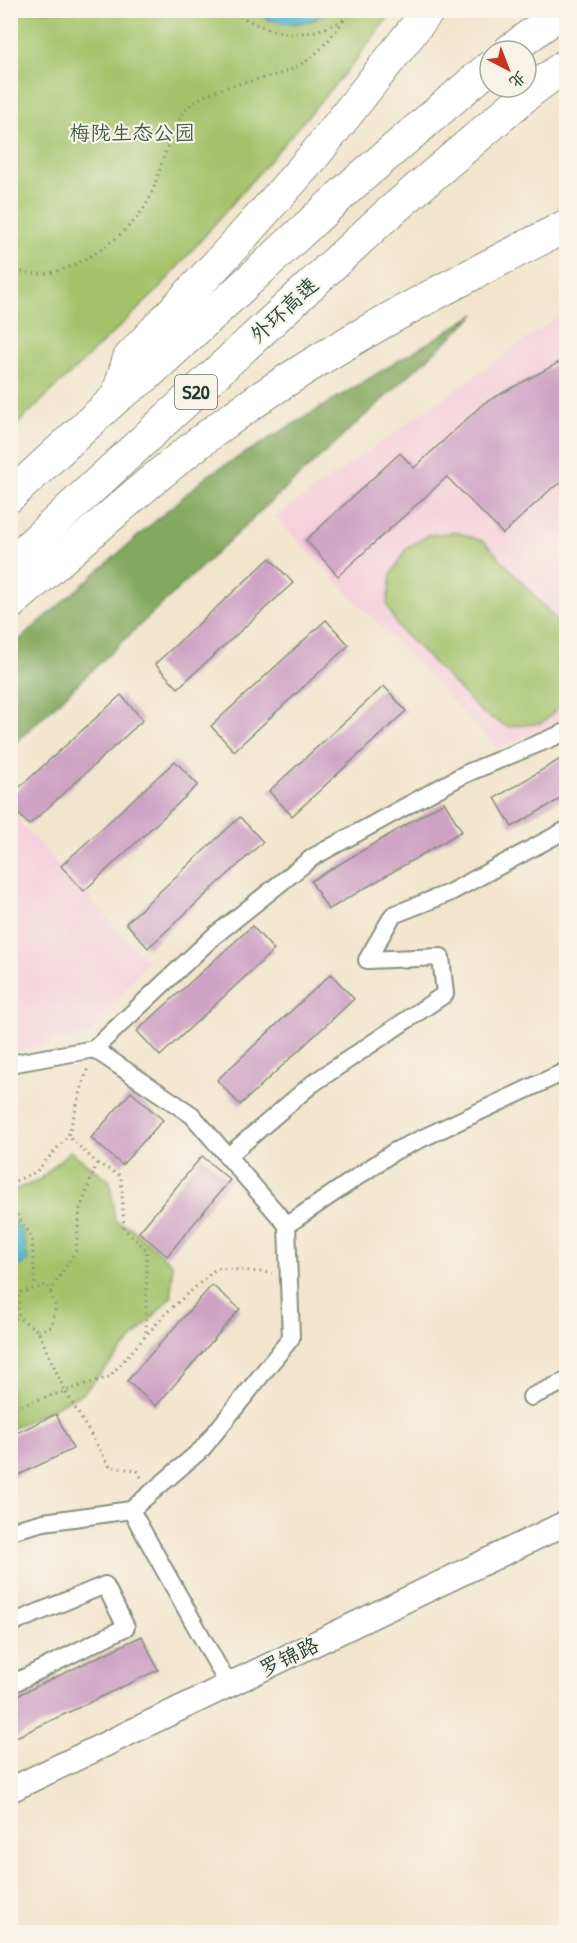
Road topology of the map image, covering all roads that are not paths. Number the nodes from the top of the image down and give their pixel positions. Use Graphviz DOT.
graph roads {
  1 [pos="429,10"];
  2 [pos="564,10"];
  3 [pos="525,39"];
  4 [pos="567,65"];
  5 [pos="478,77"];
  6 [pos="567,226"];
  7 [pos="567,239"];
  8 [pos="429,296"];
  9 [pos="117,397"];
  10 [pos="10,496"];
  11 [pos="10,564"];
  12 [pos="10,604"];
  13 [pos="567,732"];
  14 [pos="567,830"];
  15 [pos="94,1049"];
  16 [pos="10,1064"];
  17 [pos="567,1071"];
  18 [pos="227,1157"];
  19 [pos="287,1225"];
  20 [pos="567,1381"];
  21 [pos="531,1398"];
  22 [pos="131,1510"];
  23 [pos="567,1523"];
  24 [pos="10,1531"];
  25 [pos="10,1624"];
  26 [pos="10,1684"];
  27 [pos="229,1686"];
  28 [pos="10,1790"];
  1 -- 9 [label="highway"];
  2 -- 3 [label="highway"];
  4 -- 11 [label="highway, 外环高速 / S20"];
  5 -- 9 [label="highway, S20"];
  6 -- 8 [label="highway"];
  7 -- 8 [label="highway"];
  8 -- 12 [label="highway"];
  9 -- 10 [label="highway, S20"];
  13 -- 15 [label="street"];
  14 -- 18 [label="street"];
  15 -- 16 [label="street"];
  15 -- 18 [label="street"];
  17 -- 19 [label="street"];
  18 -- 19 [label="street"];
  19 -- 22 [label="street"];
  20 -- 21 [label="street"];
  22 -- 24 [label="street"];
  22 -- 27 [label="street"];
  23 -- 27 [label="street, 罗锦路"];
  25 -- 26 [label="street"];
  27 -- 28 [label="street, 罗锦路"];
}
